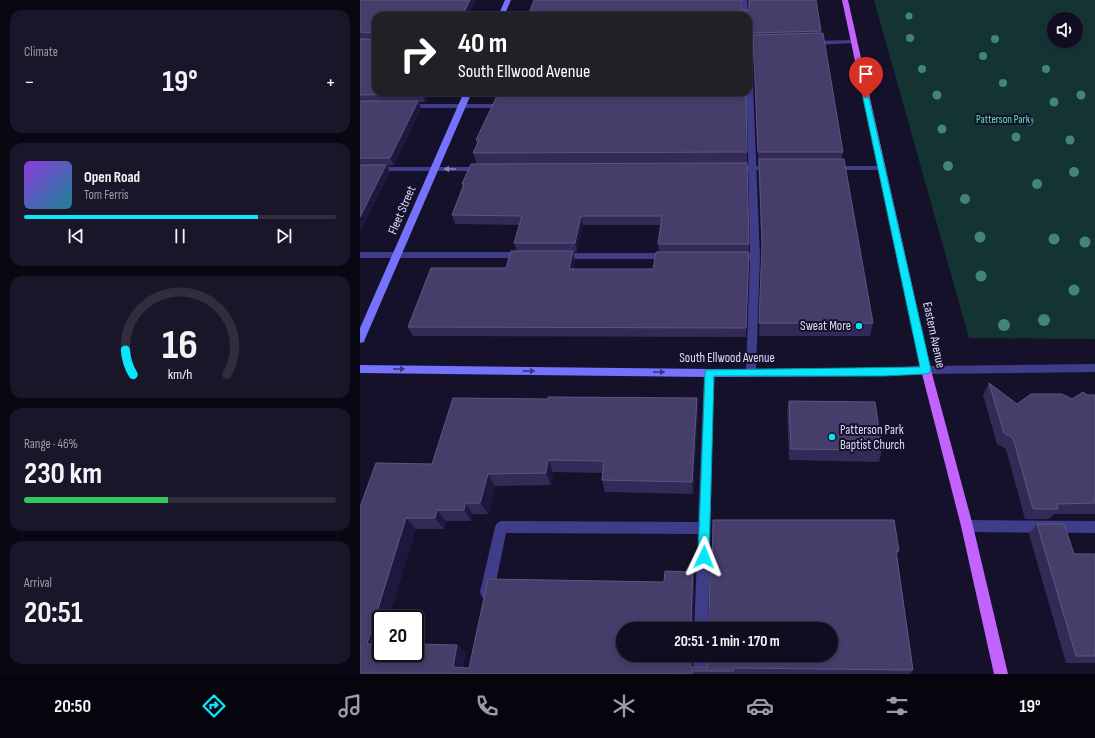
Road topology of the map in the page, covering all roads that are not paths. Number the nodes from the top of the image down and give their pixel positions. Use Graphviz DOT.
graph roads {
  1 [pos="508,0"];
  2 [pos="744,0"];
  3 [pos="844,0"];
  4 [pos="503,12"];
  5 [pos="745,12"];
  6 [pos="752,41"];
  7 [pos="854,42"];
  8 [pos="772,43"];
  9 [pos="803,43"];
  10 [pos="466,96"];
  11 [pos="751,96"];
  12 [pos="727,105"];
  13 [pos="751,105"];
  14 [pos="399,106"];
  15 [pos="462,106"];
  16 [pos="515,106"];
  17 [pos="721,168"];
  18 [pos="752,168"];
  19 [pos="783,168"];
  20 [pos="821,168"];
  21 [pos="882,168"];
  22 [pos="360,169"];
  23 [pos="434,169"];
  24 [pos="490,169"];
  25 [pos="360,255"];
  26 [pos="397,255"];
  27 [pos="532,256"];
  28 [pos="556,256"];
  29 [pos="676,256"];
  30 [pos="723,256"];
  31 [pos="755,256"];
  32 [pos="360,339"];
  33 [pos="1095,368"];
  34 [pos="360,369"];
  35 [pos="926,370"];
  36 [pos="751,372"];
  37 [pos="709,373"];
  38 [pos="967,526"];
  39 [pos="1095,527"];
  40 [pos="704,528"];
  41 [pos="484,604"];
  42 [pos="702,622"];
  43 [pos="701,662"];
  44 [pos="700,674"];
  45 [pos="1001,674"];
  1 -- 4 [label="street"];
  2 -- 5 [label="street"];
  3 -- 7 [label="main road, Eastern Avenue"];
  6 -- 8 [label="street"];
  7 -- 9 [label="street"];
  7 -- 21 [label="main road, Eastern Avenue"];
  10 -- 15 [label="street, Fleet Street"];
  11 -- 13 [label="street"];
  12 -- 13 [label="street"];
  13 -- 18 [label="street"];
  14 -- 15 [label="street"];
  15 -- 16 [label="street"];
  15 -- 23 [label="street, Fleet Street"];
  17 -- 18 [label="street"];
  18 -- 19 [label="street"];
  18 -- 31 [label="street"];
  20 -- 21 [label="street"];
  21 -- 35 [label="main road, Eastern Avenue"];
  22 -- 23 [label="street"];
  24 -- 23 [label="street, one-way"];
  23 -- 26 [label="street, Fleet Street"];
  25 -- 26 [label="street"];
  26 -- 27 [label="street"];
  26 -- 32 [label="street, Fleet Street"];
  28 -- 29 [label="street"];
  30 -- 31 [label="street"];
  31 -- 36 [label="street"];
  33 -- 35 [label="street, South Ellwood Avenue"];
  34 -- 37 [label="street, South Ellwood Avenue, one-way"];
  35 -- 36 [label="street, South Ellwood Avenue"];
  35 -- 38 [label="main road, Eastern Avenue"];
  36 -- 37 [label="street, South Ellwood Avenue"];
  37 -- 40 [label="street"];
  38 -- 39 [label="street"];
  38 -- 45 [label="main road, Eastern Avenue"];
  40 -- 41 [label="street"];
  40 -- 42 [label="street"];
  43 -- 44 [label="street"];
}
